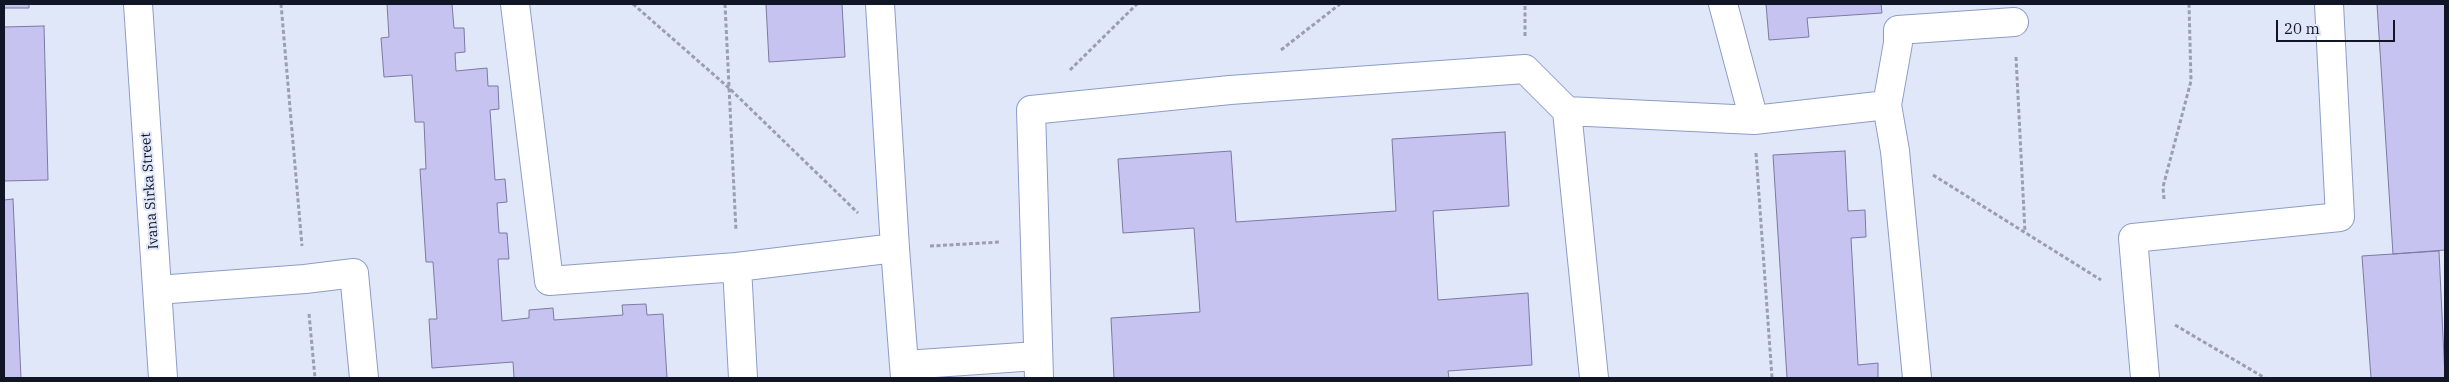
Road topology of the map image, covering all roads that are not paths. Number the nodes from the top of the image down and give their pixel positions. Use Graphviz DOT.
graph roads {
  1 [pos="138,4"];
  2 [pos="515,4"];
  3 [pos="880,4"];
  4 [pos="1723,4"];
  5 [pos="2329,4"];
  6 [pos="2014,22"];
  7 [pos="1886,105"];
  8 [pos="1567,111"];
  9 [pos="1754,120"];
  10 [pos="895,248"];
  11 [pos="737,267"];
  12 [pos="157,290"];
  13 [pos="1038,367"];
  14 [pos="905,372"];
  15 [pos="163,378"];
  16 [pos="364,378"];
  17 [pos="743,378"];
  18 [pos="1594,378"];
  19 [pos="1917,378"];
  20 [pos="2145,378"];
  1 -- 12 [label="street, Ivana Sirka Street"];
  2 -- 11 [label="street"];
  3 -- 10 [label="street"];
  4 -- 9 [label="street"];
  5 -- 20 [label="street"];
  6 -- 7 [label="street"];
  7 -- 9 [label="street"];
  7 -- 19 [label="street"];
  8 -- 9 [label="street"];
  8 -- 13 [label="street"];
  8 -- 18 [label="street"];
  10 -- 11 [label="street"];
  10 -- 14 [label="street"];
  11 -- 17 [label="street"];
  12 -- 15 [label="street, Ivana Sirka Street"];
  12 -- 16 [label="street"];
  13 -- 14 [label="street"];
}
